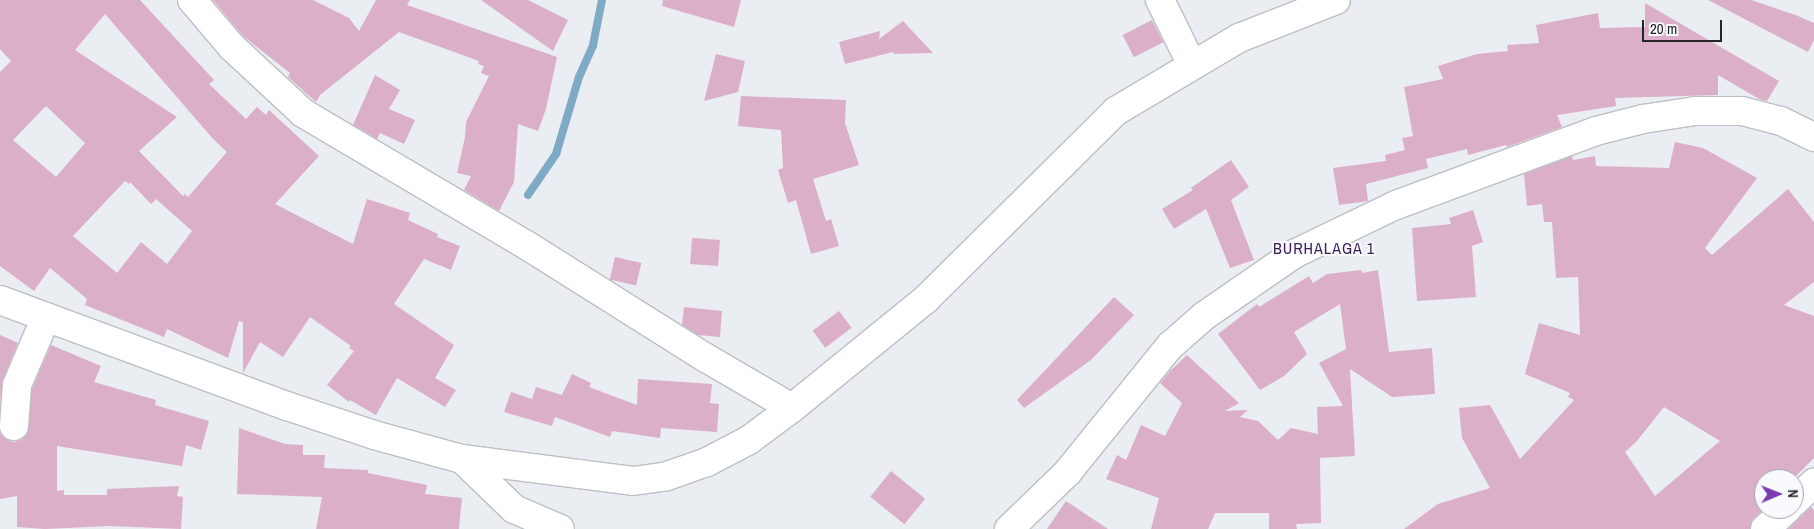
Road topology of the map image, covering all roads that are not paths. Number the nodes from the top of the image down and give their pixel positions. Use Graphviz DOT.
graph roads {
  1 [pos="192,0"];
  2 [pos="1160,0"];
  3 [pos="1336,0"];
  4 [pos="1192,64"];
  5 [pos="1814,137"];
  6 [pos="0,300"];
  7 [pos="46,317"];
  8 [pos="9,386"];
  9 [pos="792,408"];
  10 [pos="14,426"];
  11 [pos="462,459"];
  12 [pos="1814,483"];
  13 [pos="1804,492"];
  14 [pos="1776,519"];
  15 [pos="560,529"];
  16 [pos="1009,529"];
  17 [pos="1765,529"];
  1 -- 9 [label="street"];
  2 -- 4 [label="street"];
  3 -- 4 [label="street"];
  4 -- 9 [label="street"];
  5 -- 16 [label="street"];
  6 -- 7 [label="street"];
  7 -- 8 [label="street"];
  7 -- 11 [label="street"];
  8 -- 10 [label="street"];
  9 -- 11 [label="street"];
  11 -- 15 [label="street"];
  12 -- 13 [label="street"];
  14 -- 17 [label="street"];
}
